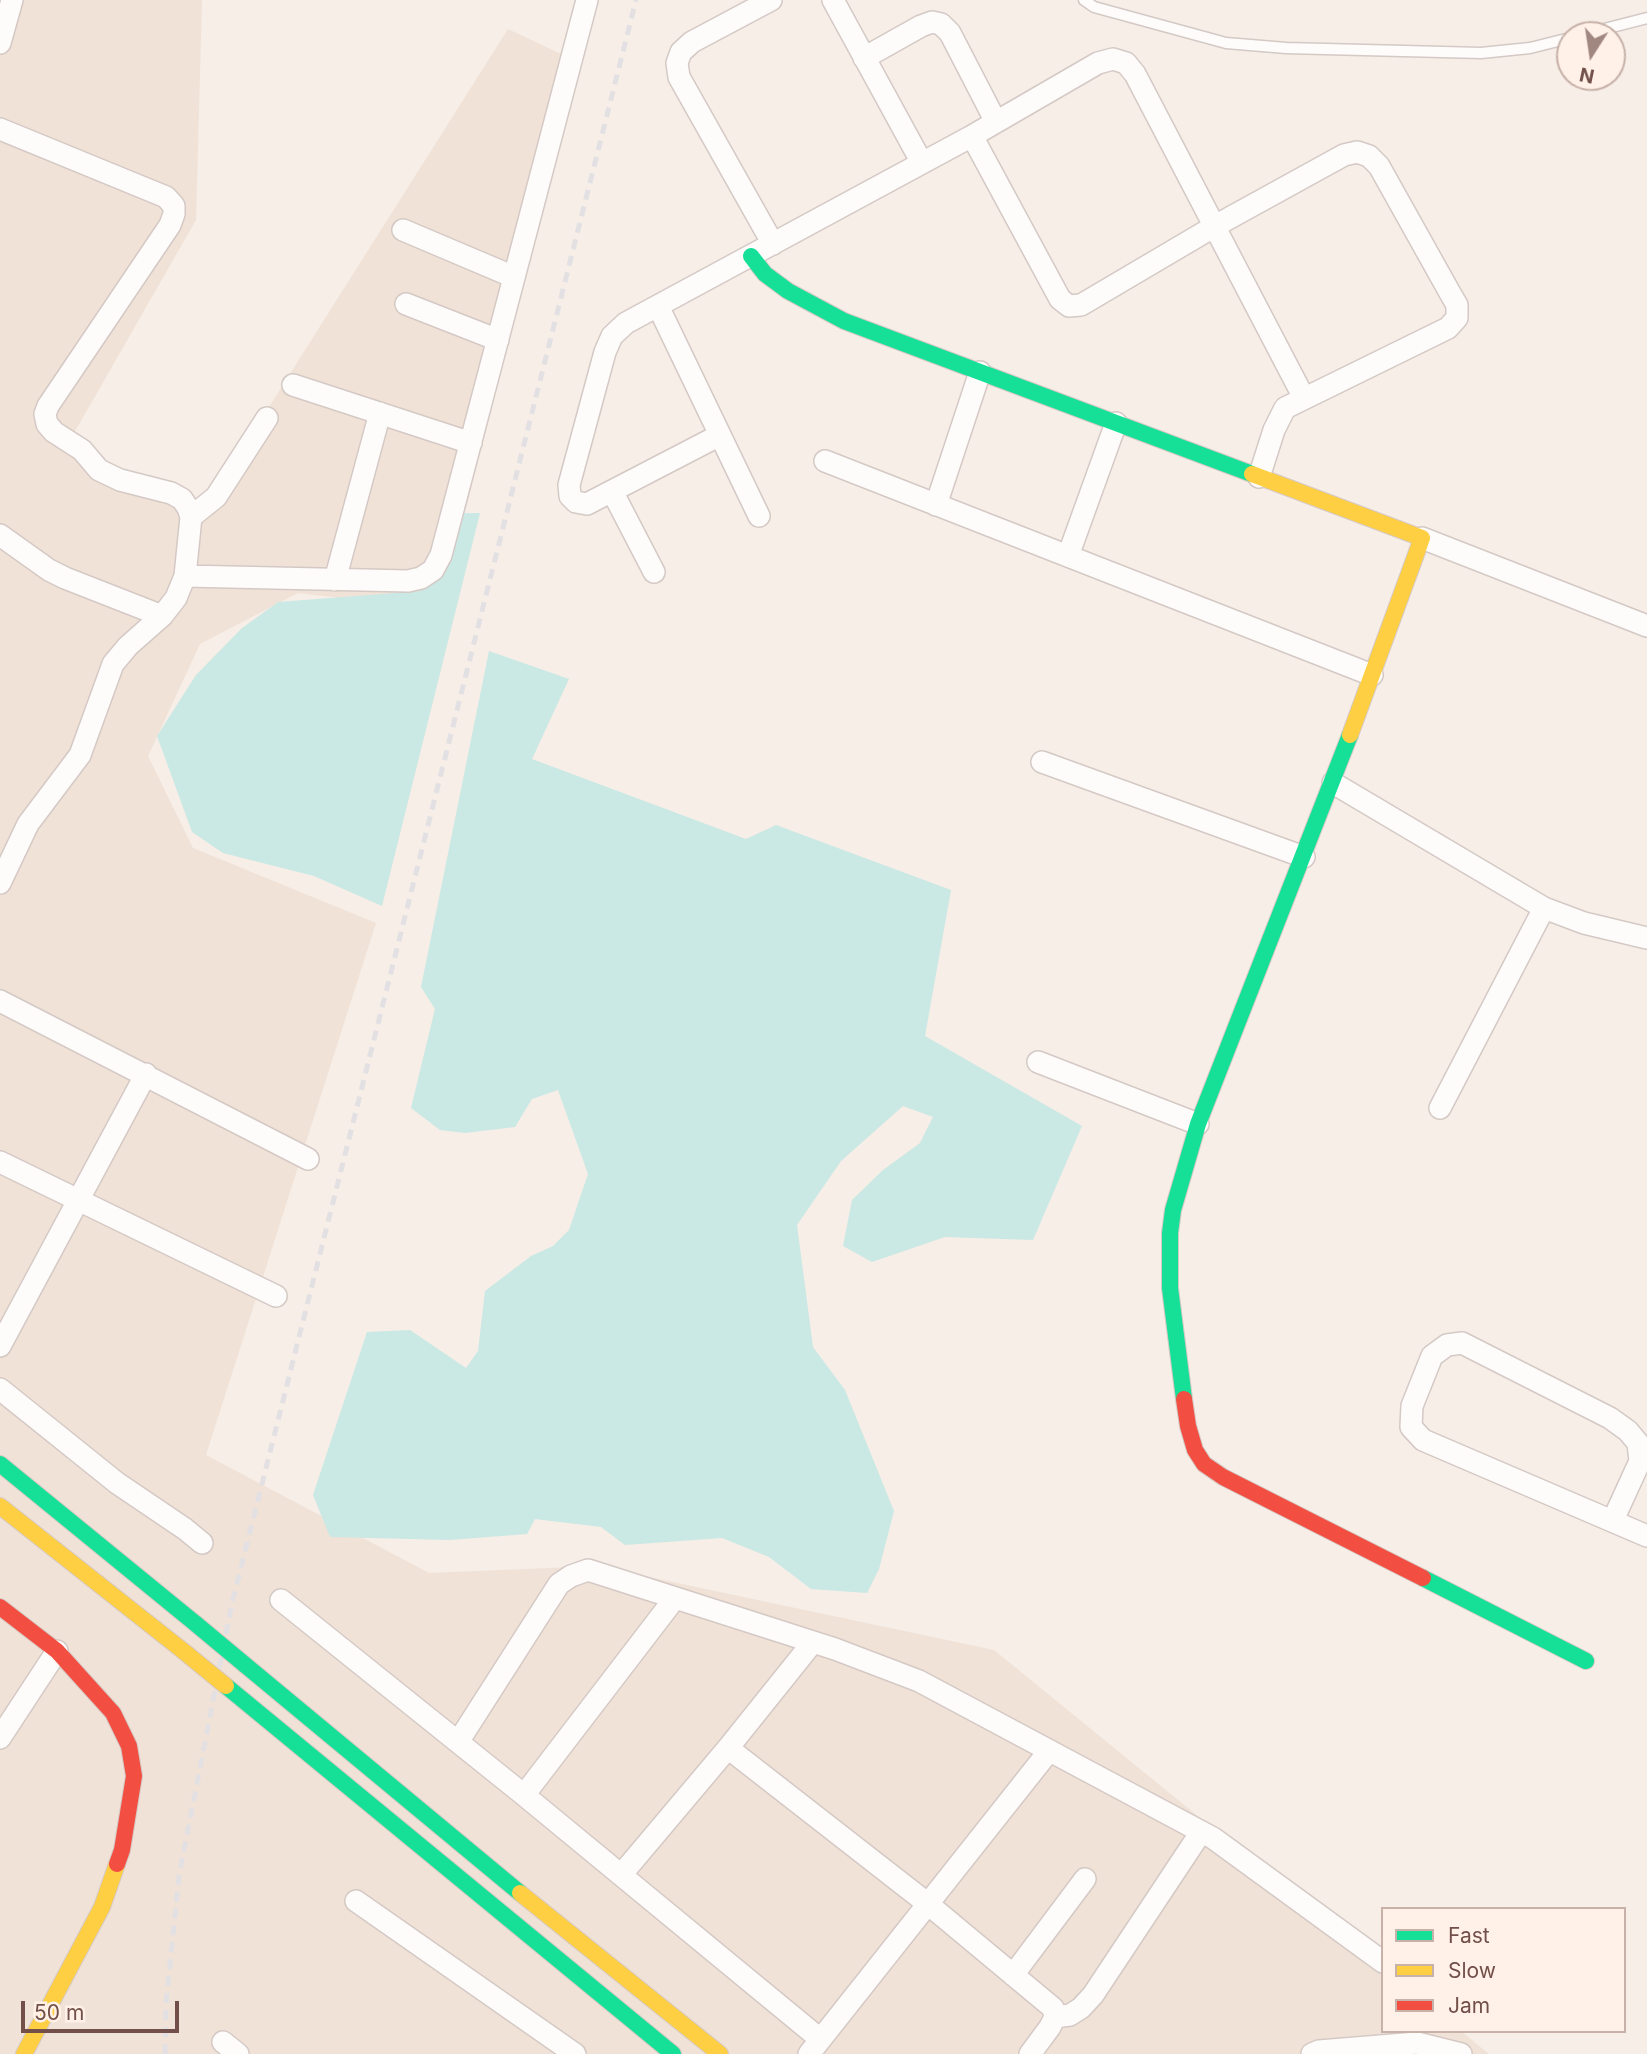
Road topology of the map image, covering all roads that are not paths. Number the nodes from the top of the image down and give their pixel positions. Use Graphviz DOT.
graph roads {
  1 [pos="12,0"];
  2 [pos="587,0"];
  3 [pos="771,0"];
  4 [pos="832,0"];
  5 [pos="1084,0"];
  6 [pos="1647,18"];
  7 [pos="1626,23"];
  8 [pos="1556,42"];
  9 [pos="0,43"];
  10 [pos="864,58"];
  11 [pos="996,122"];
  12 [pos="0,129"];
  13 [pos="972,136"];
  14 [pos="922,163"];
  15 [pos="1215,226"];
  16 [pos="403,230"];
  17 [pos="773,244"];
  18 [pos="751,256"];
  19 [pos="514,277"];
  20 [pos="406,304"];
  21 [pos="659,306"];
  22 [pos="498,340"];
  23 [pos="980,372"];
  24 [pos="293,385"];
  25 [pos="1304,398"];
  26 [pos="380,414"];
  27 [pos="267,418"];
  28 [pos="1116,424"];
  29 [pos="720,436"];
  30 [pos="471,443"];
  31 [pos="825,461"];
  32 [pos="1259,477"];
  33 [pos="612,491"];
  34 [pos="936,505"];
  35 [pos="759,516"];
  36 [pos="191,517"];
  37 [pos="0,535"];
  38 [pos="1422,538"];
  39 [pos="1068,556"];
  40 [pos="654,572"];
  41 [pos="185,576"];
  42 [pos="335,580"];
  43 [pos="162,616"];
  44 [pos="1647,626"];
  45 [pos="1372,675"];
  46 [pos="1042,762"];
  47 [pos="1333,783"];
  48 [pos="1304,857"];
  49 [pos="0,883"];
  50 [pos="1544,908"];
  51 [pos="1647,938"];
  52 [pos="0,1001"];
  53 [pos="1038,1062"];
  54 [pos="146,1074"];
  55 [pos="1440,1108"];
  56 [pos="1198,1124"];
  57 [pos="308,1159"];
  58 [pos="0,1162"];
  59 [pos="78,1201"];
  60 [pos="276,1296"];
  61 [pos="0,1346"];
  62 [pos="0,1388"];
  63 [pos="0,1464"];
  64 [pos="0,1506"];
  65 [pos="1613,1520"];
  66 [pos="1647,1536"];
  67 [pos="202,1543"];
  68 [pos="675,1598"];
  69 [pos="281,1600"];
  70 [pos="0,1607"];
  71 [pos="813,1642"];
  72 [pos="57,1651"];
  73 [pos="1586,1661"];
  74 [pos="0,1738"];
  75 [pos="458,1742"];
  76 [pos="728,1748"];
  77 [pos="1049,1751"];
  78 [pos="524,1795"];
  79 [pos="1201,1832"];
  80 [pos="621,1875"];
  81 [pos="1085,1879"];
  82 [pos="356,1901"];
  83 [pos="928,1904"];
  84 [pos="1381,1961"];
  85 [pos="1013,1975"];
  86 [pos="1055,2017"];
  87 [pos="1416,2037"];
  88 [pos="814,2047"];
  89 [pos="24,2054"];
  90 [pos="575,2054"];
  91 [pos="673,2054"];
  92 [pos="720,2054"];
  93 [pos="1030,2054"];
  94 [pos="1312,2054"];
  95 [pos="1461,2054"];
  1 -- 9 [label="street"];
  2 -- 19 [label="street"];
  3 -- 17 [label="street"];
  4 -- 10 [label="street"];
  5 -- 8 [label="lane"];
  6 -- 7 [label="lane"];
  10 -- 11 [label="street"];
  10 -- 14 [label="street"];
  11 -- 13 [label="street"];
  11 -- 15 [label="street"];
  12 -- 36 [label="street"];
  13 -- 14 [label="street"];
  13 -- 15 [label="street"];
  14 -- 17 [label="street"];
  15 -- 25 [label="street"];
  15 -- 25 [label="street"];
  16 -- 19 [label="street"];
  17 -- 18 [label="street"];
  18 -- 21 [label="street"];
  18 -- 23 [label="main road"];
  19 -- 22 [label="street"];
  20 -- 22 [label="street"];
  21 -- 29 [label="street"];
  21 -- 33 [label="street"];
  22 -- 30 [label="street"];
  23 -- 28 [label="main road"];
  23 -- 34 [label="street"];
  24 -- 26 [label="street"];
  25 -- 32 [label="street"];
  26 -- 30 [label="street"];
  26 -- 42 [label="street"];
  27 -- 36 [label="street"];
  28 -- 32 [label="main road"];
  28 -- 39 [label="street"];
  29 -- 33 [label="street"];
  29 -- 35 [label="street"];
  30 -- 42 [label="street"];
  31 -- 34 [label="street"];
  32 -- 38 [label="main road"];
  33 -- 40 [label="street"];
  34 -- 39 [label="street"];
  36 -- 41 [label="street"];
  37 -- 43 [label="street"];
  38 -- 44 [label="street"];
  38 -- 45 [label="main road"];
  39 -- 45 [label="street"];
  41 -- 42 [label="street"];
  41 -- 43 [label="street"];
  43 -- 49 [label="street"];
  45 -- 47 [label="main road"];
  46 -- 48 [label="street"];
  47 -- 48 [label="main road"];
  47 -- 50 [label="street"];
  48 -- 56 [label="main road"];
  50 -- 51 [label="street"];
  50 -- 55 [label="street"];
  52 -- 54 [label="street"];
  53 -- 56 [label="street"];
  54 -- 57 [label="street"];
  54 -- 59 [label="street"];
  56 -- 73 [label="main road"];
  58 -- 59 [label="street"];
  59 -- 60 [label="street"];
  59 -- 61 [label="street"];
  62 -- 67 [label="street"];
  63 -- 92 [label="main road, bridge"];
  64 -- 91 [label="main road, bridge"];
  65 -- 65 [label="street"];
  65 -- 66 [label="street"];
  68 -- 71 [label="street"];
  68 -- 75 [label="street"];
  68 -- 78 [label="street"];
  69 -- 75 [label="street"];
  70 -- 72 [label="main road"];
  71 -- 76 [label="street"];
  71 -- 77 [label="street"];
  72 -- 74 [label="street"];
  72 -- 89 [label="main road"];
  75 -- 78 [label="street"];
  76 -- 80 [label="street"];
  76 -- 83 [label="street"];
  77 -- 79 [label="street"];
  77 -- 83 [label="street"];
  78 -- 80 [label="street"];
  79 -- 84 [label="street"];
  79 -- 86 [label="street"];
  80 -- 88 [label="street"];
  81 -- 85 [label="street"];
  82 -- 90 [label="street"];
  83 -- 85 [label="street"];
  83 -- 88 [label="street"];
  85 -- 86 [label="street"];
  86 -- 93 [label="street"];
  87 -- 94 [label="street"];
  87 -- 95 [label="street"];
}
